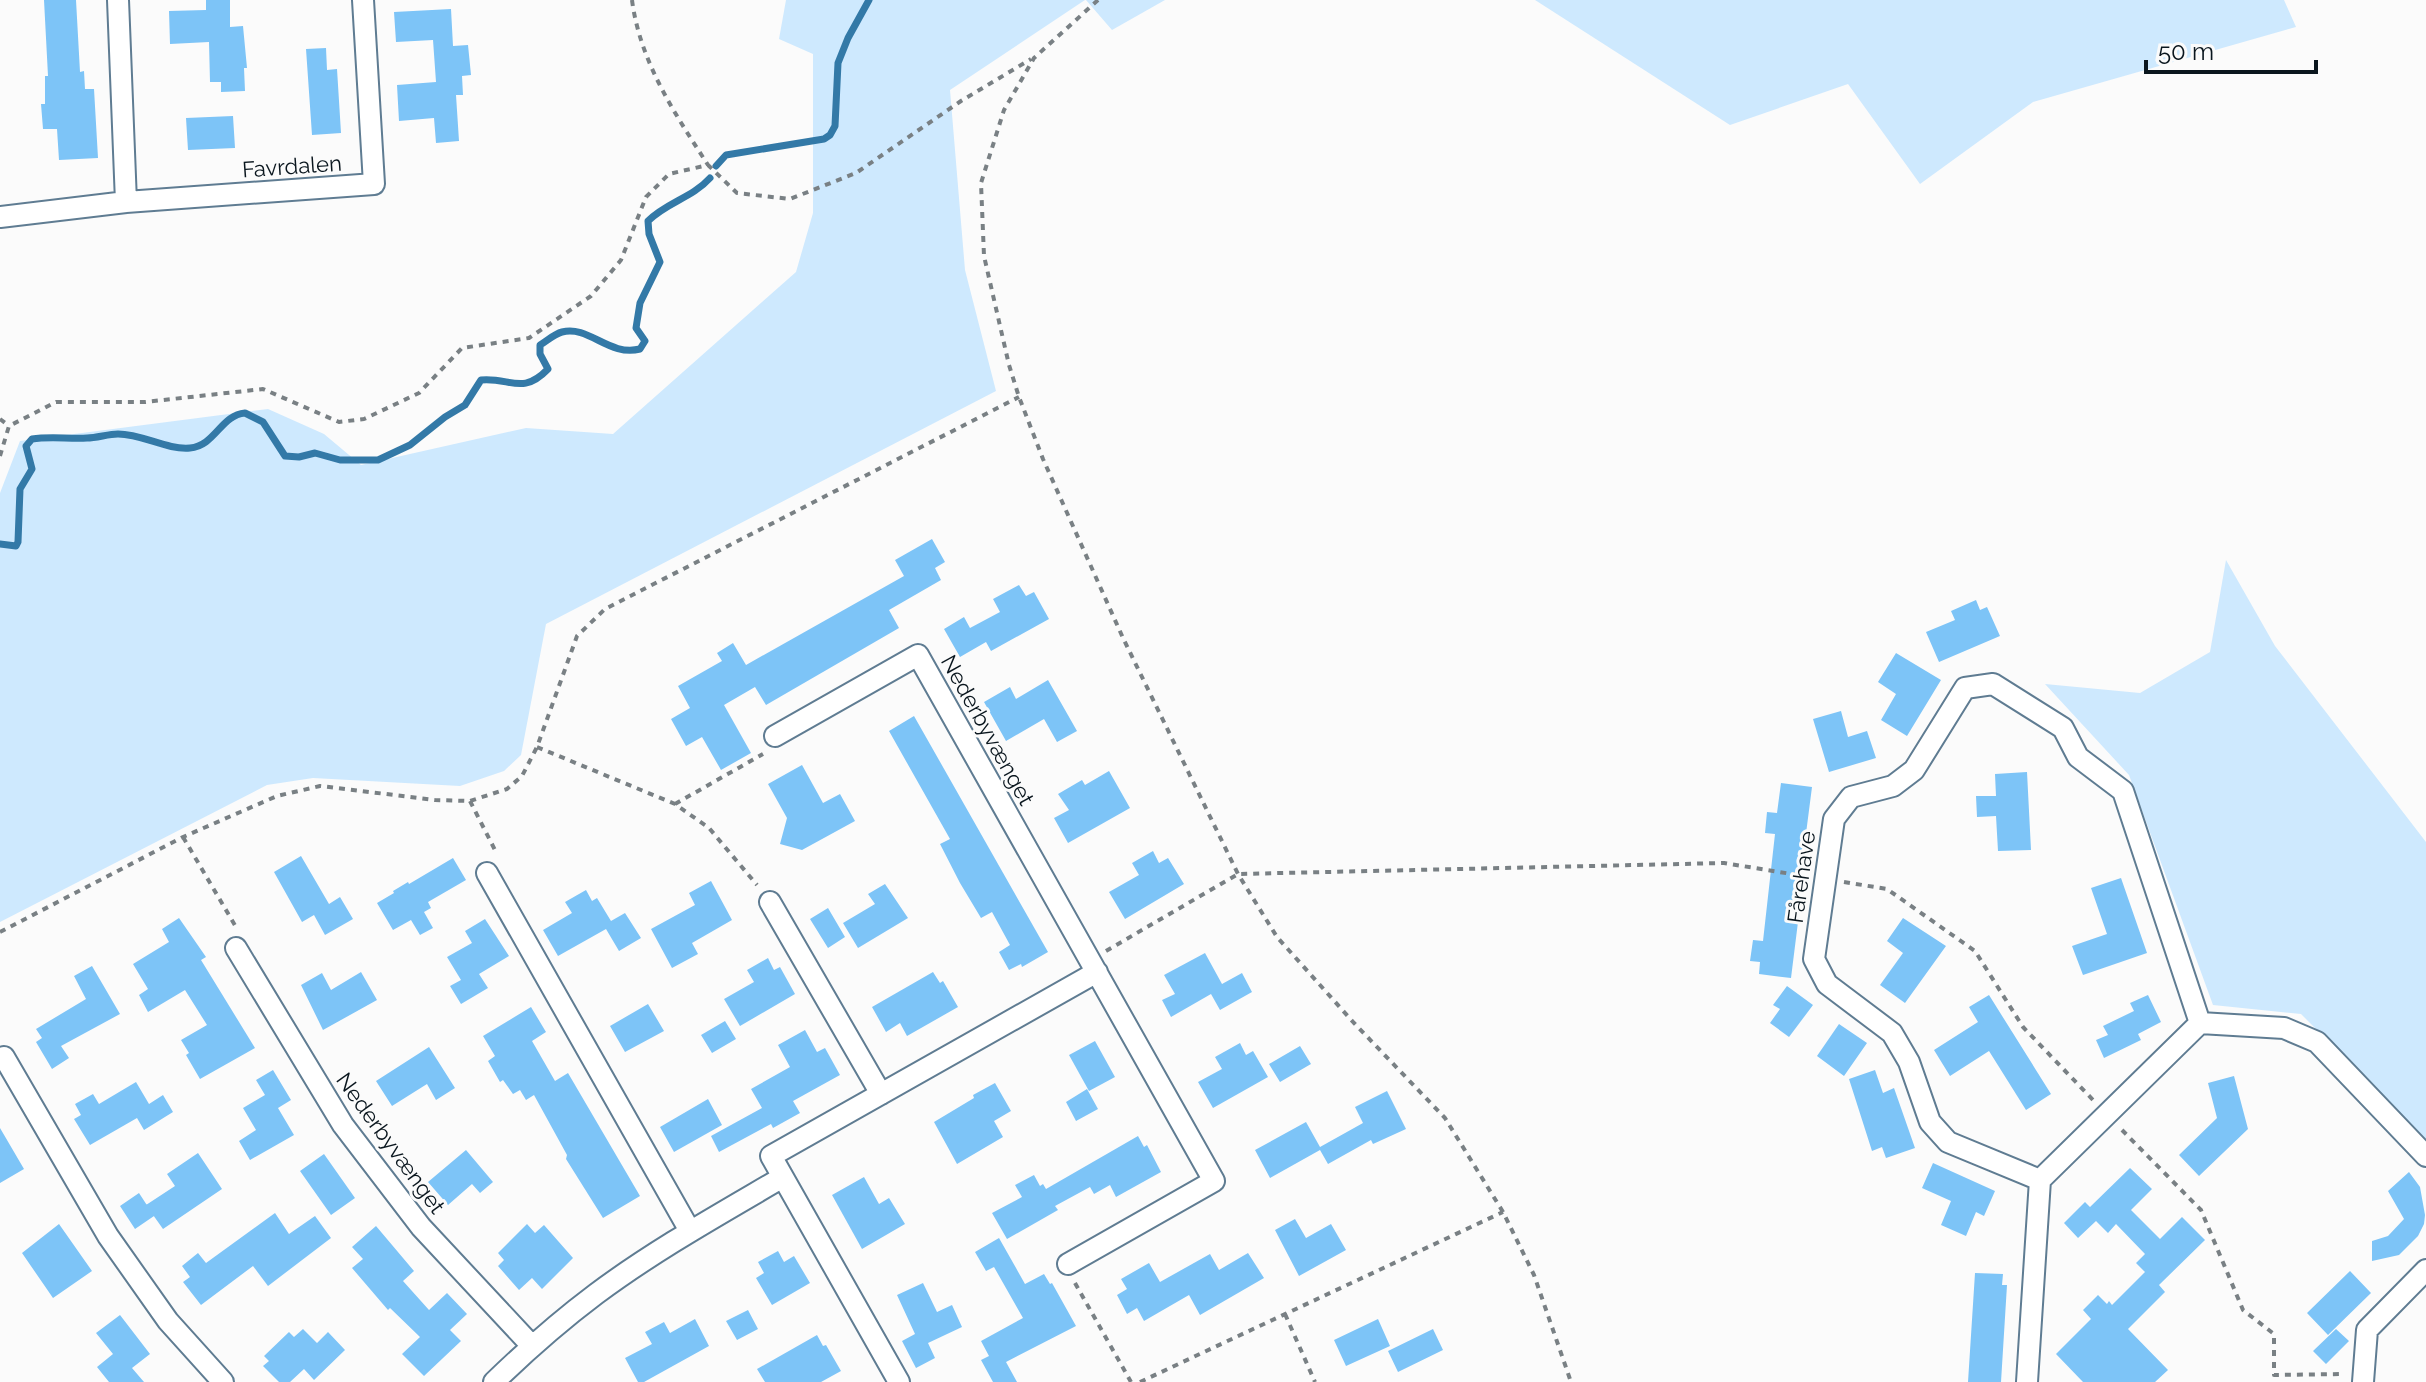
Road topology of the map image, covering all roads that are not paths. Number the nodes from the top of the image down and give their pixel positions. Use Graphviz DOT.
graph roads {
  1 [pos="118,0"];
  2 [pos="363,0"];
  3 [pos="126,202"];
  4 [pos="0,217"];
  5 [pos="775,736"];
  6 [pos="487,873"];
  7 [pos="770,902"];
  8 [pos="236,948"];
  9 [pos="1094,966"];
  10 [pos="2200,1023"];
  11 [pos="4,1057"];
  12 [pos="881,1094"];
  13 [pos="2426,1156"];
  14 [pos="783,1177"];
  15 [pos="2040,1180"];
  16 [pos="690,1231"];
  17 [pos="1068,1264"];
  18 [pos="2426,1270"];
  19 [pos="532,1346"];
  20 [pos="223,1382"];
  21 [pos="494,1382"];
  22 [pos="899,1382"];
  23 [pos="2027,1382"];
  24 [pos="2363,1382"];
  1 -- 3 [label="street"];
  2 -- 3 [label="street, Favrdalen"];
  3 -- 4 [label="street, Favrdalen"];
  5 -- 9 [label="street, Nederbyvænget"];
  6 -- 16 [label="street"];
  7 -- 12 [label="street"];
  8 -- 19 [label="street, Nederbyvænget"];
  9 -- 12 [label="street"];
  9 -- 17 [label="street, Nederbyvænget"];
  10 -- 13 [label="street"];
  10 -- 15 [label="street"];
  10 -- 15 [label="street, Fårehave"];
  11 -- 20 [label="street"];
  12 -- 14 [label="street"];
  14 -- 16 [label="street"];
  14 -- 22 [label="street"];
  15 -- 23 [label="street"];
  16 -- 19 [label="street"];
  18 -- 24 [label="street"];
  19 -- 21 [label="street"];
}
